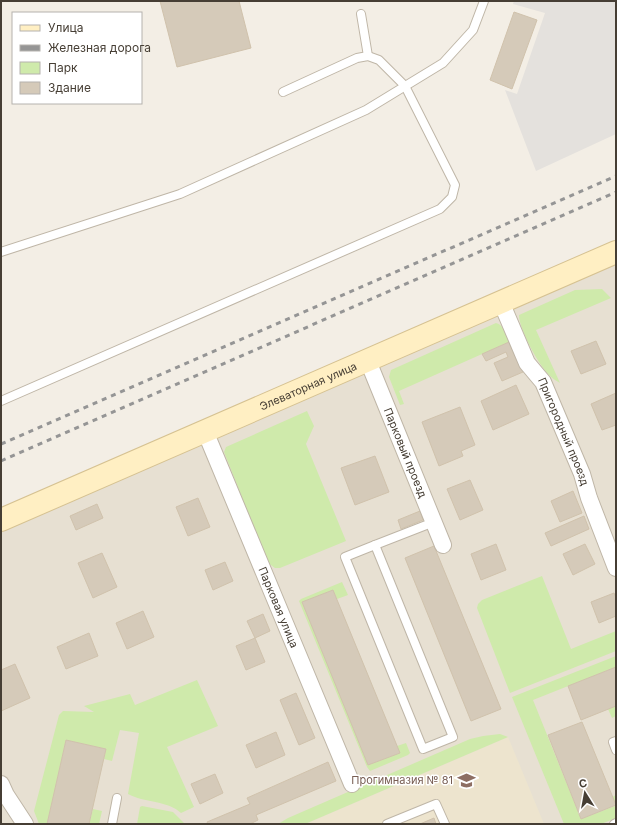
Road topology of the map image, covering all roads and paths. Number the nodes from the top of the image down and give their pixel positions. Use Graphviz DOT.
graph roads {
  1 [pos="484,1"];
  2 [pos="361,14"];
  3 [pos="368,56"];
  4 [pos="405,86"];
  5 [pos="283,92"];
  6 [pos="1,252"];
  7 [pos="616,252"];
  8 [pos="501,302"];
  9 [pos="368,361"];
  10 [pos="1,401"];
  11 [pos="205,430"];
  12 [pos="1,520"];
  13 [pos="434,522"];
  14 [pos="375,545"];
  15 [pos="443,545"];
  16 [pos="616,568"];
  17 [pos="616,741"];
  18 [pos="616,750"];
  19 [pos="1,784"];
  20 [pos="352,784"];
  21 [pos="117,798"];
  22 [pos="25,824"];
  23 [pos="112,824"];
  24 [pos="387,824"];
  25 [pos="445,824"];
  1 -- 4 [label="lane"];
  2 -- 3 [label="lane"];
  3 -- 4 [label="lane"];
  3 -- 5 [label="lane"];
  4 -- 6 [label="lane"];
  4 -- 10 [label="lane"];
  7 -- 8 [label="main road, Элеваторная улица"];
  8 -- 9 [label="main road, Элеваторная улица"];
  8 -- 16 [label="street, Пригородный проезд"];
  9 -- 11 [label="main road, Элеваторная улица"];
  9 -- 13 [label="street, Парковый проезд"];
  11 -- 12 [label="main road, Элеваторная улица"];
  11 -- 20 [label="street, Парковая улица"];
  13 -- 14 [label="lane"];
  13 -- 15 [label="street, Парковый проезд"];
  14 -- 14 [label="lane"];
  17 -- 18 [label="lane"];
  19 -- 22 [label="street"];
  21 -- 23 [label="lane"];
  24 -- 25 [label="lane"];
}
